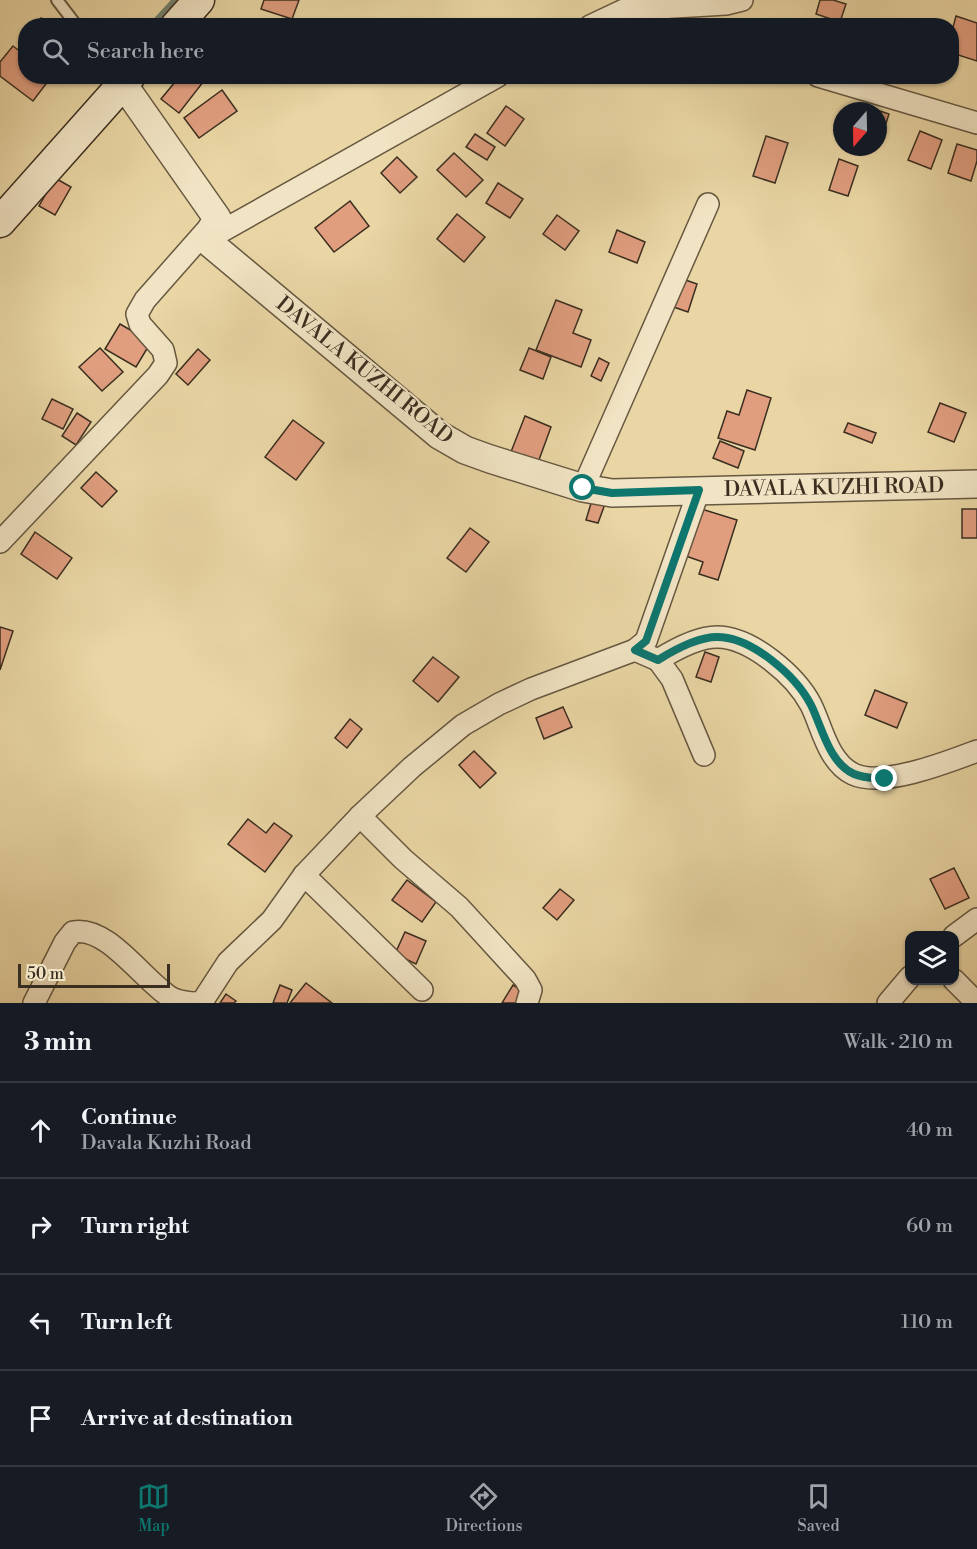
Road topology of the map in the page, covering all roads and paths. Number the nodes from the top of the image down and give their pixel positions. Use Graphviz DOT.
graph roads {
  1 [pos="57,0"];
  2 [pos="199,0"];
  3 [pos="742,0"];
  4 [pos="71,18"];
  5 [pos="183,18"];
  6 [pos="607,18"];
  7 [pos="119,84"];
  8 [pos="126,84"];
  9 [pos="483,84"];
  10 [pos="845,84"];
  11 [pos="977,123"];
  12 [pos="708,204"];
  13 [pos="1,218"];
  14 [pos="212,229"];
  15 [pos="977,484"];
  16 [pos="583,488"];
  17 [pos="699,490"];
  18 [pos="0,542"];
  19 [pos="635,650"];
  20 [pos="658,660"];
  21 [pos="977,751"];
  22 [pos="704,754"];
  23 [pos="360,816"];
  24 [pos="304,875"];
  25 [pos="977,919"];
  26 [pos="959,932"];
  27 [pos="905,982"];
  28 [pos="959,985"];
  29 [pos="422,990"];
  30 [pos="34,1003"];
  31 [pos="194,1003"];
  32 [pos="527,1003"];
  33 [pos="888,1003"];
  34 [pos="977,1003"];
  1 -- 4 [label="lane"];
  2 -- 5 [label="main road"];
  3 -- 6 [label="street"];
  7 -- 13 [label="main road"];
  8 -- 14 [label="street, DAVALA KUZHI ROAD"];
  9 -- 14 [label="street"];
  10 -- 11 [label="street"];
  12 -- 16 [label="street"];
  14 -- 16 [label="street, DAVALA KUZHI ROAD"];
  14 -- 18 [label="street"];
  15 -- 17 [label="street, DAVALA KUZHI ROAD"];
  16 -- 17 [label="street, DAVALA KUZHI ROAD"];
  17 -- 19 [label="street"];
  19 -- 20 [label="street"];
  19 -- 23 [label="street"];
  20 -- 21 [label="street"];
  20 -- 22 [label="street"];
  23 -- 24 [label="street"];
  23 -- 32 [label="street"];
  24 -- 29 [label="street"];
  24 -- 31 [label="street"];
  25 -- 26 [label="street"];
  27 -- 33 [label="street"];
  28 -- 34 [label="street"];
  30 -- 31 [label="street"];
}
